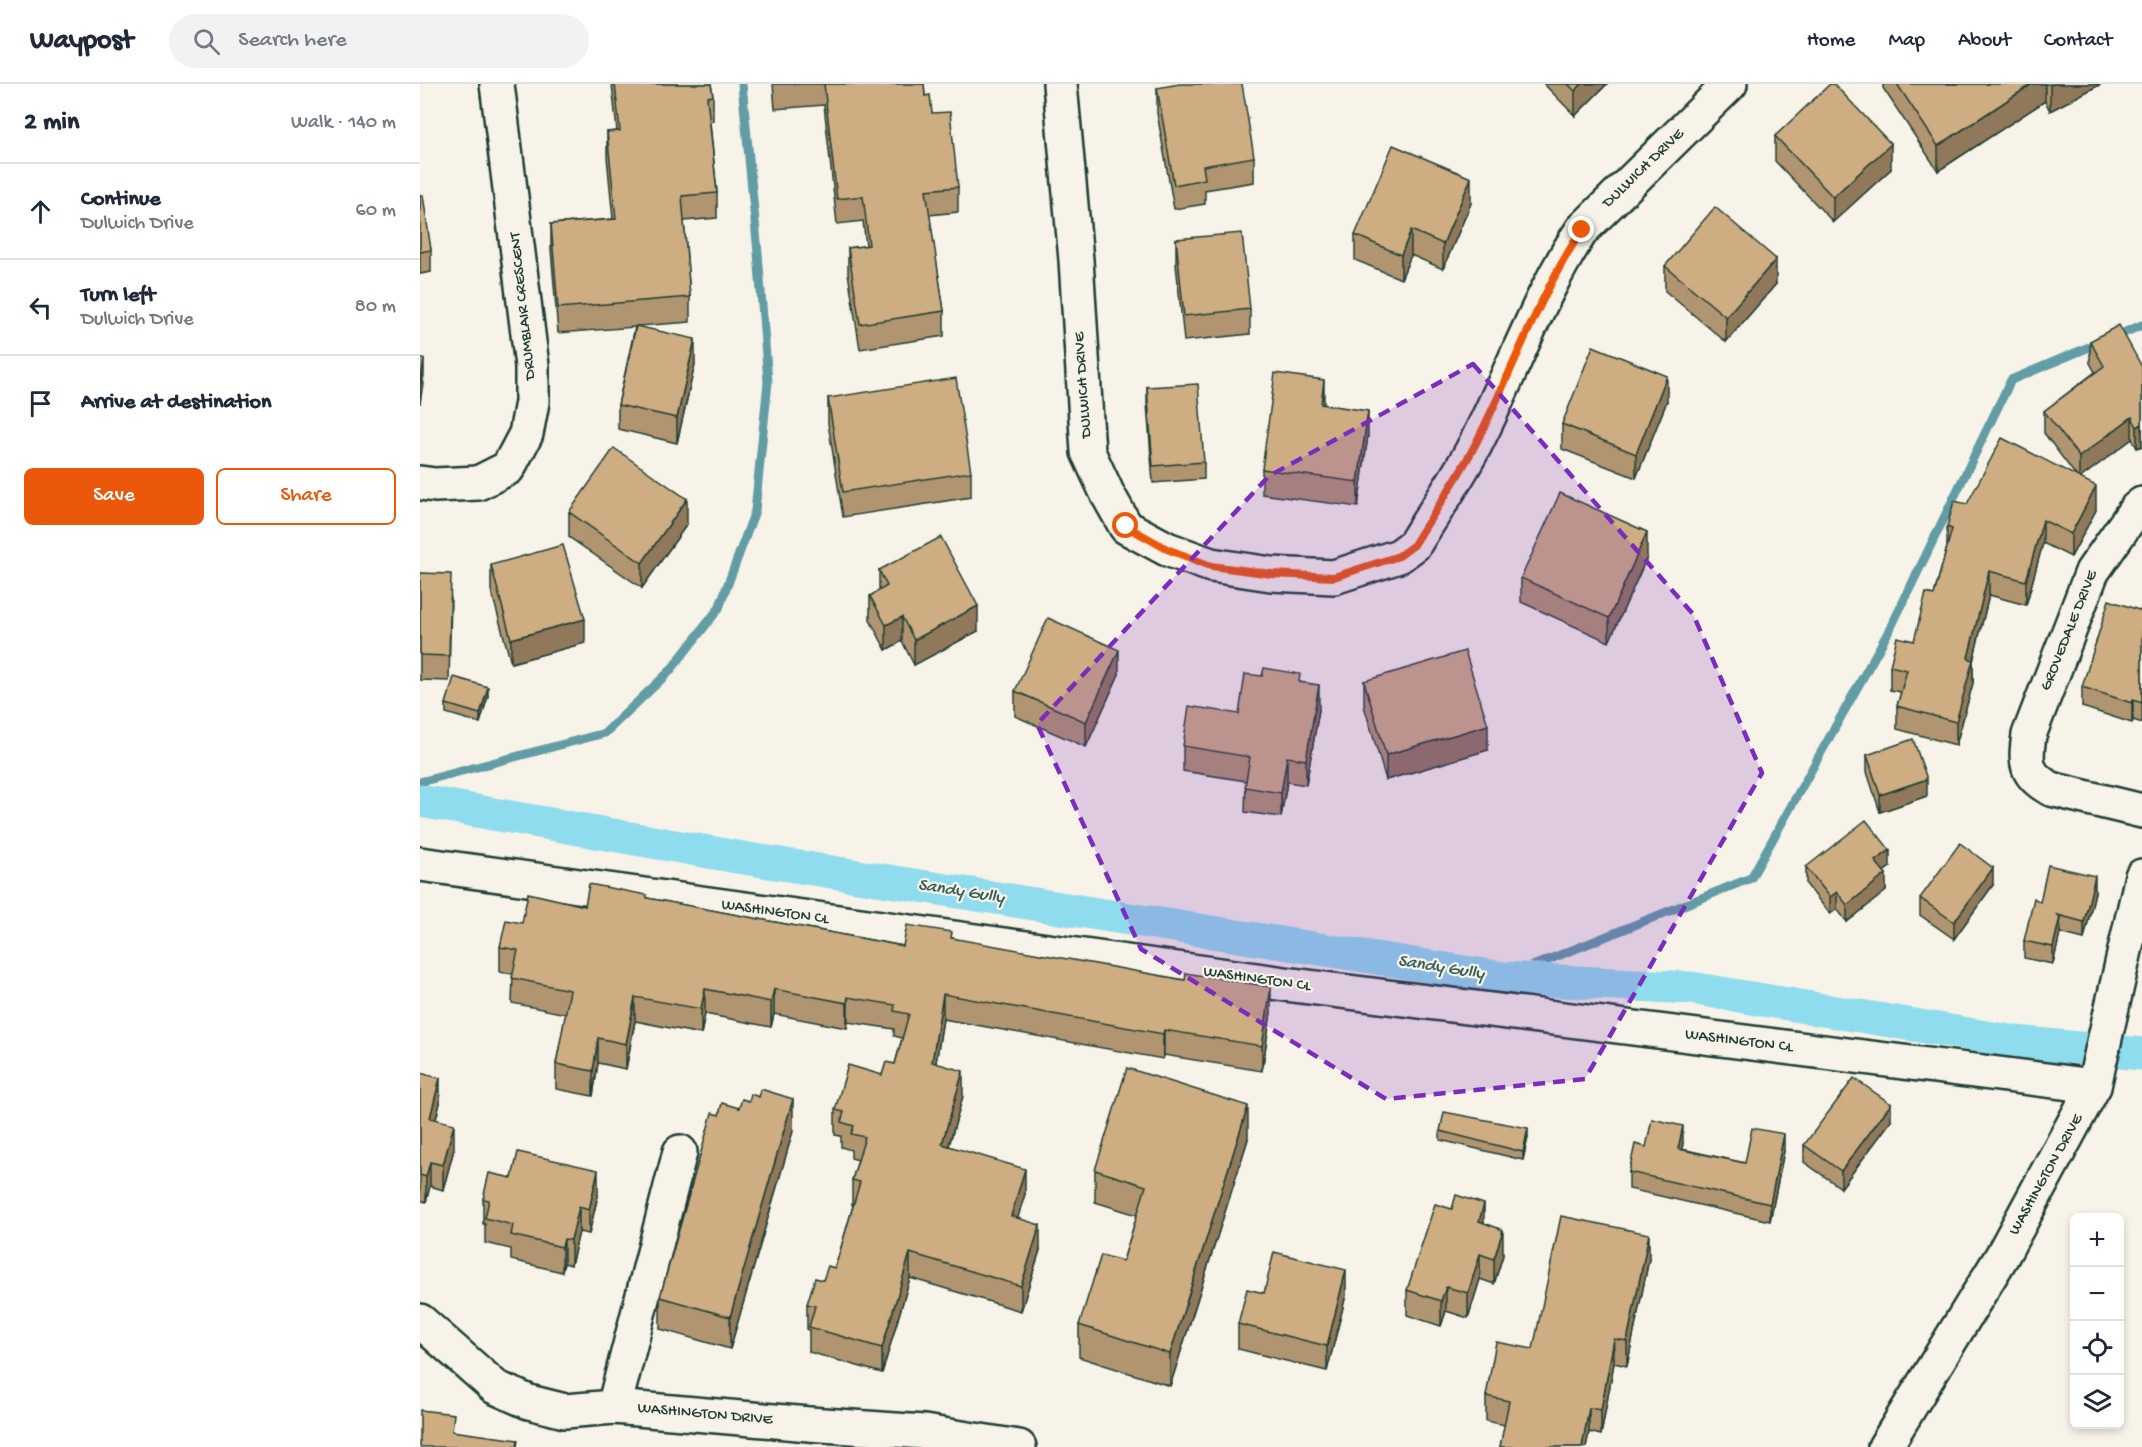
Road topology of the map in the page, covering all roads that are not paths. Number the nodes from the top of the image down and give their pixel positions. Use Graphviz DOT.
graph roads {
  1 [pos="498,84"];
  2 [pos="1060,84"];
  3 [pos="1730,84"];
  4 [pos="420,483"];
  5 [pos="2142,504"];
  6 [pos="2142,811"];
  7 [pos="420,864"];
  8 [pos="2142,876"];
  9 [pos="2094,1086"];
  10 [pos="680,1152"];
  11 [pos="420,1321"];
  12 [pos="614,1407"];
  13 [pos="1019,1447"];
  14 [pos="1885,1447"];
  1 -- 4 [label="street, DRUMBLAIR CRESCENT"];
  2 -- 3 [label="street, DULWICH DRIVE"];
  5 -- 6 [label="street, GROVEDALE DRIVE"];
  7 -- 9 [label="street, WASHINGTON CL"];
  8 -- 9 [label="street, WASHINGTON DRIVE"];
  9 -- 14 [label="street, WASHINGTON DRIVE"];
  10 -- 12 [label="street"];
  11 -- 12 [label="street, WASHINGTON DRIVE"];
  12 -- 13 [label="street, WASHINGTON DRIVE"];
}
